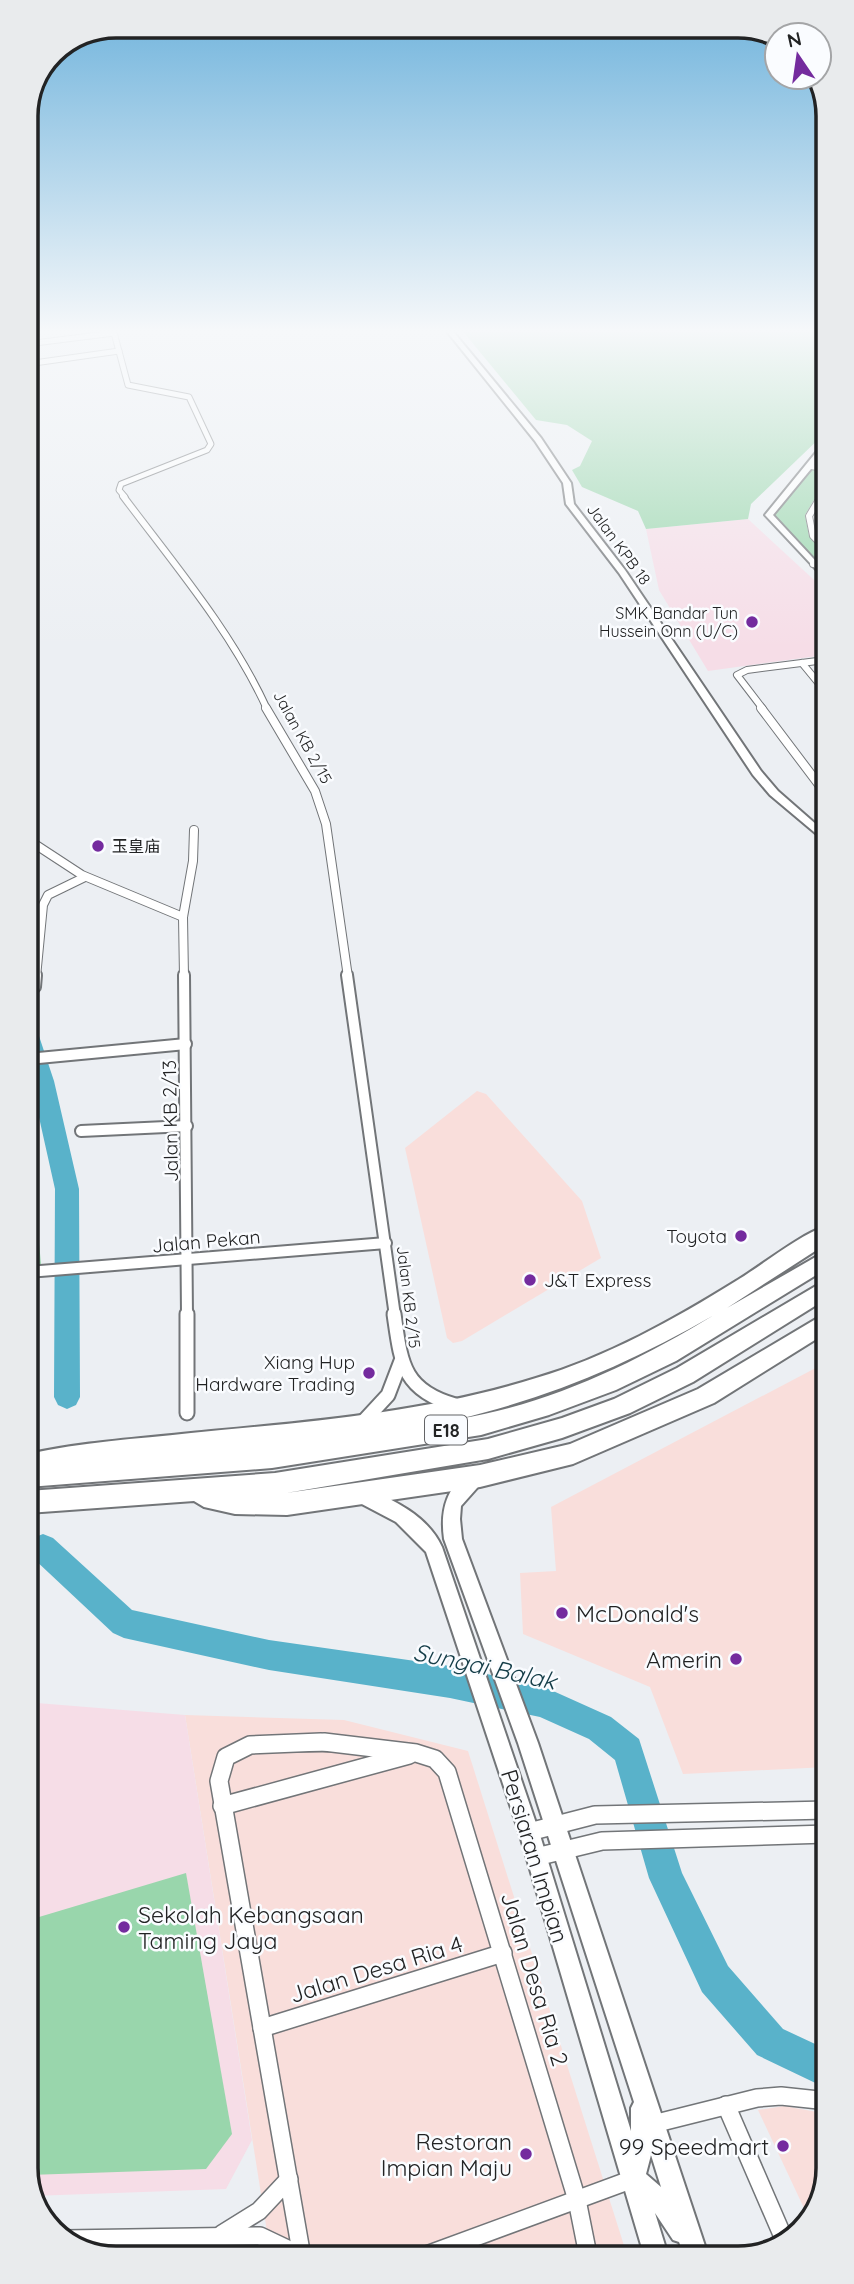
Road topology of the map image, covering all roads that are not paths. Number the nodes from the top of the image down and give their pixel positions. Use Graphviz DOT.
graph roads {
  1 [pos="207,436"];
  2 [pos="534,436"];
  3 [pos="816,458"];
  4 [pos="809,466"];
  5 [pos="816,467"];
  6 [pos="816,504"];
  7 [pos="816,539"];
  8 [pos="813,564"];
  9 [pos="816,564"];
  10 [pos="816,567"];
  11 [pos="816,661"];
  12 [pos="802,663"];
  13 [pos="816,680"];
  14 [pos="816,781"];
  15 [pos="194,830"];
  16 [pos="816,830"];
  17 [pos="39,849"];
  18 [pos="85,877"];
  19 [pos="183,917"];
  20 [pos="39,950"];
  21 [pos="186,1044"];
  22 [pos="39,1058"];
  23 [pos="187,1126"];
  24 [pos="80,1131"];
  25 [pos="816,1240"];
  26 [pos="386,1243"];
  27 [pos="188,1261"];
  28 [pos="816,1265"];
  29 [pos="38,1271"];
  30 [pos="816,1295"];
  31 [pos="816,1329"];
  32 [pos="401,1361"];
  33 [pos="464,1407"];
  34 [pos="187,1413"];
  35 [pos="359,1426"];
  36 [pos="38,1462"];
  37 [pos="38,1475"];
  38 [pos="480,1476"];
  39 [pos="188,1492"];
  40 [pos="360,1494"];
  41 [pos="38,1501"];
  42 [pos="416,1753"];
  43 [pos="222,1805"];
  44 [pos="816,1810"];
  45 [pos="555,1824"];
  46 [pos="529,1832"];
  47 [pos="816,1834"];
  48 [pos="563,1849"];
  49 [pos="536,1857"];
  50 [pos="503,1953"];
  51 [pos="262,2028"];
  52 [pos="639,2083"];
  53 [pos="816,2100"];
  54 [pos="726,2105"];
  55 [pos="653,2124"];
  56 [pos="289,2179"];
  57 [pos="633,2179"];
  58 [pos="577,2200"];
  59 [pos="781,2232"];
  60 [pos="220,2235"];
  61 [pos="83,2239"];
  62 [pos="279,2245"];
  63 [pos="300,2245"];
  64 [pos="453,2246"];
  65 [pos="586,2246"];
  66 [pos="653,2246"];
  67 [pos="691,2246"];
  68 [pos="693,2246"];
  1 -- 26 [label="street, Jalan KB 2/15"];
  2 -- 16 [label="street, Jalan KPB 18"];
  3 -- 4 [label="street"];
  4 -- 5 [label="street"];
  4 -- 8 [label="street"];
  6 -- 7 [label="street"];
  8 -- 9 [label="street"];
  8 -- 10 [label="street"];
  11 -- 12 [label="street"];
  12 -- 13 [label="street"];
  12 -- 14 [label="street"];
  15 -- 19 [label="street, Jalan KB 2/13"];
  17 -- 18 [label="street"];
  18 -- 19 [label="street"];
  18 -- 20 [label="street"];
  19 -- 21 [label="street, Jalan KB 2/13"];
  21 -- 22 [label="street"];
  21 -- 23 [label="street, Jalan KB 2/13"];
  23 -- 24 [label="street"];
  23 -- 27 [label="street, Jalan KB 2/13"];
  25 -- 33 [label="highway"];
  26 -- 27 [label="street, Jalan Pekan"];
  26 -- 32 [label="street, Jalan KB 2/15"];
  27 -- 29 [label="street, Jalan Pekan"];
  27 -- 34 [label="street, Jalan KB 2/13"];
  28 -- 37 [label="highway, E18"];
  30 -- 39 [label="highway, E18"];
  31 -- 38 [label="highway"];
  32 -- 33 [label="street, Jalan KB 2/15"];
  32 -- 35 [label="street, Jalan KB 2/15"];
  33 -- 35 [label="highway"];
  35 -- 36 [label="highway"];
  38 -- 40 [label="highway"];
  38 -- 45 [label="street, Persiaran Impian"];
  39 -- 40 [label="highway"];
  39 -- 41 [label="highway, E18"];
  40 -- 46 [label="street, Persiaran Impian"];
  42 -- 43 [label="street"];
  42 -- 43 [label="street"];
  42 -- 50 [label="street, Jalan Desa Ria 2"];
  43 -- 51 [label="street"];
  44 -- 45 [label="street"];
  45 -- 46 [label="street"];
  45 -- 48 [label="street, Persiaran Impian"];
  46 -- 49 [label="street, Persiaran Impian"];
  47 -- 48 [label="street"];
  48 -- 49 [label="street"];
  48 -- 52 [label="street, Persiaran Impian"];
  49 -- 57 [label="street, Persiaran Impian"];
  50 -- 51 [label="street, Jalan Desa Ria 4"];
  50 -- 58 [label="street, Jalan Desa Ria 2"];
  51 -- 56 [label="street"];
  52 -- 55 [label="street, Persiaran Impian"];
  52 -- 57 [label="street"];
  53 -- 54 [label="street"];
  54 -- 55 [label="street"];
  54 -- 59 [label="street"];
  55 -- 68 [label="street, Persiaran Impian"];
  56 -- 60 [label="street"];
  56 -- 63 [label="street"];
  57 -- 58 [label="street"];
  57 -- 66 [label="street, Persiaran Impian"];
  57 -- 67 [label="street"];
  58 -- 64 [label="street"];
  58 -- 65 [label="street, Jalan Desa Ria 2"];
  60 -- 61 [label="street"];
  60 -- 62 [label="street"];
}
